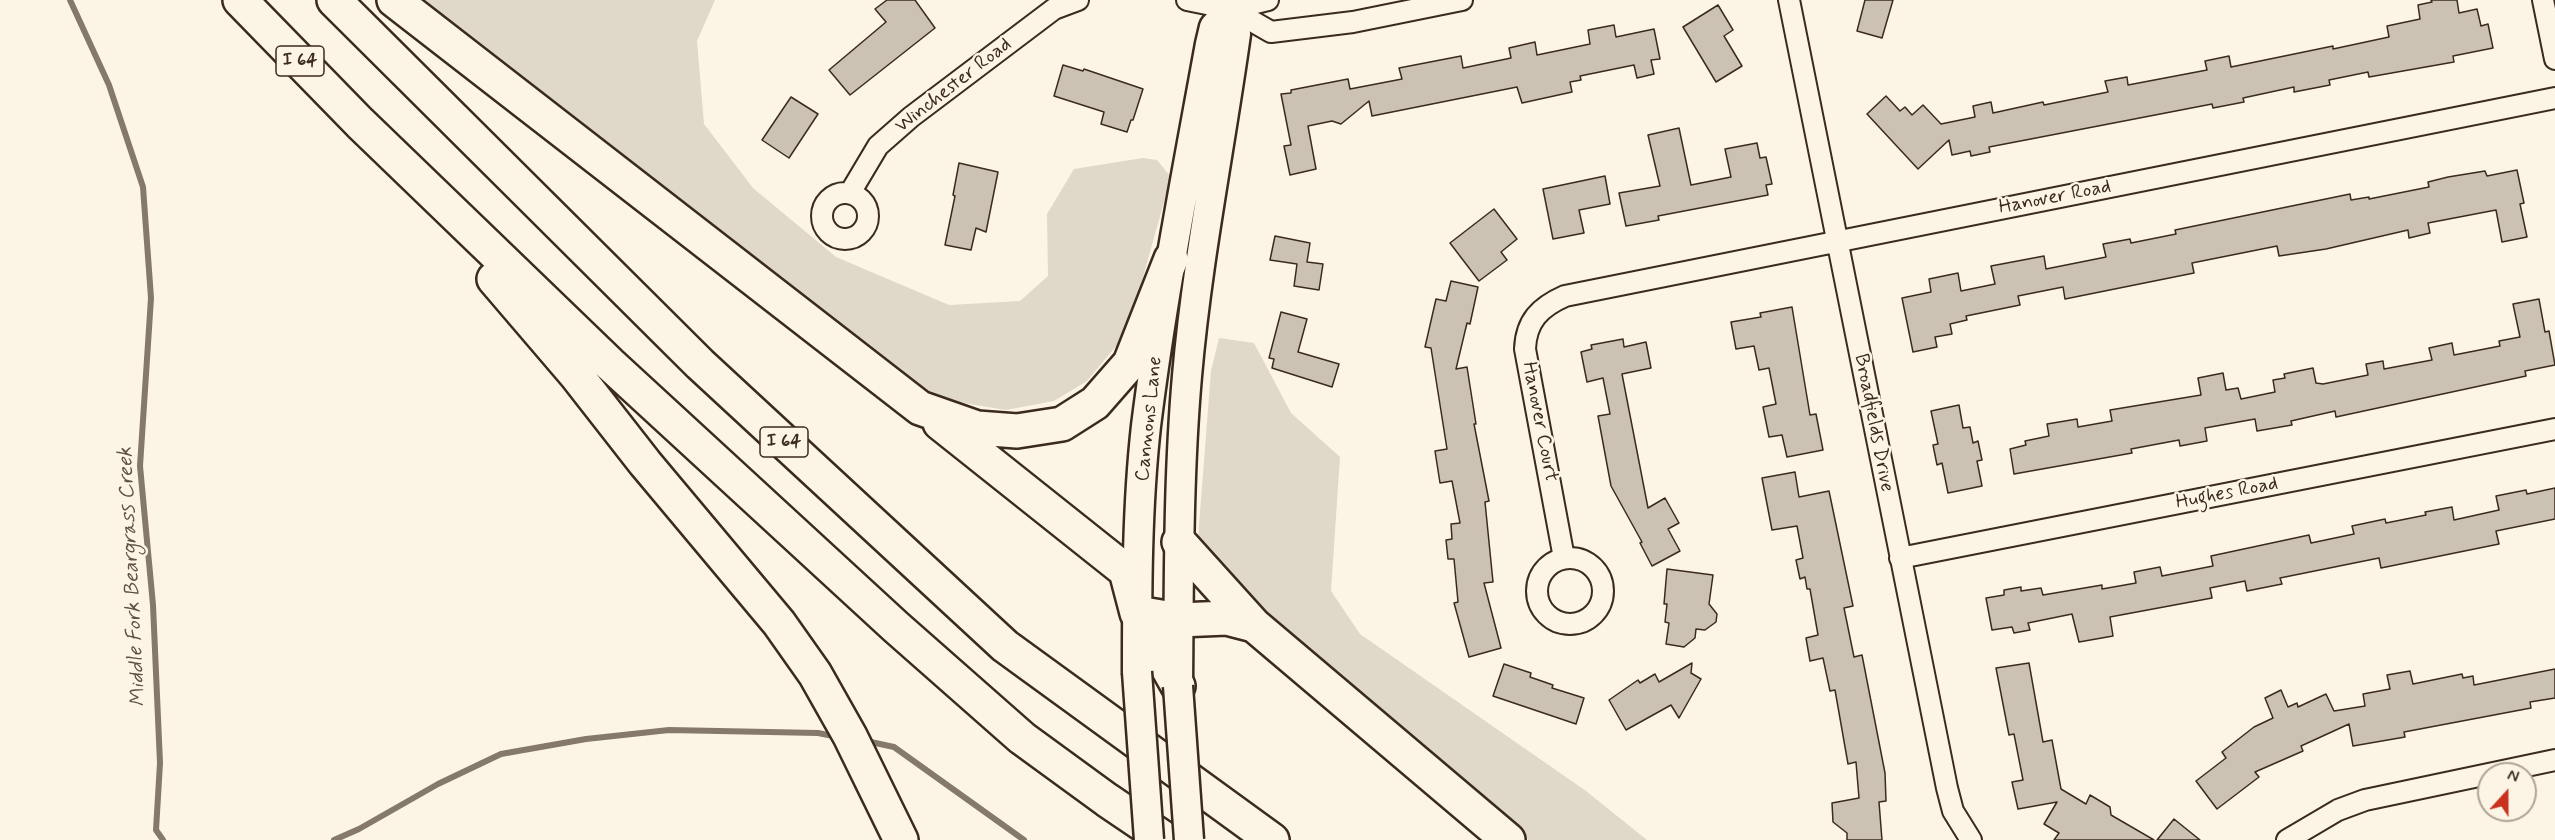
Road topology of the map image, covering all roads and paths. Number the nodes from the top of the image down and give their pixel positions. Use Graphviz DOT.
graph roads {
  1 [pos="240,0"];
  2 [pos="334,0"];
  3 [pos="394,0"];
  4 [pos="1078,0"];
  5 [pos="1187,0"];
  6 [pos="1268,0"];
  7 [pos="1462,0"];
  8 [pos="1789,0"];
  9 [pos="2543,0"];
  10 [pos="1232,4"];
  11 [pos="1423,4"];
  12 [pos="2555,59"];
  13 [pos="2555,98"];
  14 [pos="360,123"];
  15 [pos="850,193"];
  16 [pos="1836,241"];
  17 [pos="1181,256"];
  18 [pos="1557,300"];
  19 [pos="920,408"];
  20 [pos="2555,429"];
  21 [pos="1179,542"];
  22 [pos="1564,558"];
  23 [pos="1900,558"];
  24 [pos="1137,613"];
  25 [pos="1179,620"];
  26 [pos="1254,626"];
  27 [pos="1178,686"];
  28 [pos="2555,760"];
  29 [pos="895,828"];
  30 [pos="1149,840"];
  31 [pos="1166,840"];
  32 [pos="1189,840"];
  33 [pos="1272,840"];
  34 [pos="1508,840"];
  35 [pos="1971,840"];
  36 [pos="2288,840"];
  1 -- 14 [label="highway, I 64"];
  2 -- 33 [label="highway, I 64"];
  3 -- 19 [label="highway"];
  4 -- 15 [label="street, Winchester Road"];
  5 -- 10 [label="street"];
  6 -- 10 [label="street"];
  7 -- 11 [label="street"];
  8 -- 16 [label="street, Broadfields Drive"];
  9 -- 12 [label="street"];
  10 -- 11 [label="street"];
  10 -- 17 [label="main road, Cannons Lane"];
  13 -- 16 [label="street, Hanover Road"];
  14 -- 29 [label="highway"];
  14 -- 31 [label="highway, I 64"];
  16 -- 18 [label="street, Hanover Road"];
  16 -- 23 [label="street, Broadfields Drive"];
  17 -- 19 [label="highway"];
  17 -- 21 [label="main road, Cannons Lane"];
  17 -- 24 [label="main road, Cannons Lane"];
  18 -- 22 [label="street, Hanover Court"];
  19 -- 24 [label="highway"];
  20 -- 23 [label="street, Hughes Road"];
  21 -- 25 [label="main road, Cannons Lane"];
  21 -- 26 [label="highway"];
  23 -- 35 [label="street, Broadfields Drive"];
  24 -- 25 [label="highway"];
  24 -- 27 [label="highway"];
  24 -- 30 [label="main road, Cannons Lane, bridge"];
  25 -- 26 [label="highway"];
  25 -- 27 [label="main road, Cannons Lane"];
  26 -- 34 [label="highway"];
  27 -- 32 [label="main road, Cannons Lane, bridge"];
  28 -- 36 [label="street"];
}
